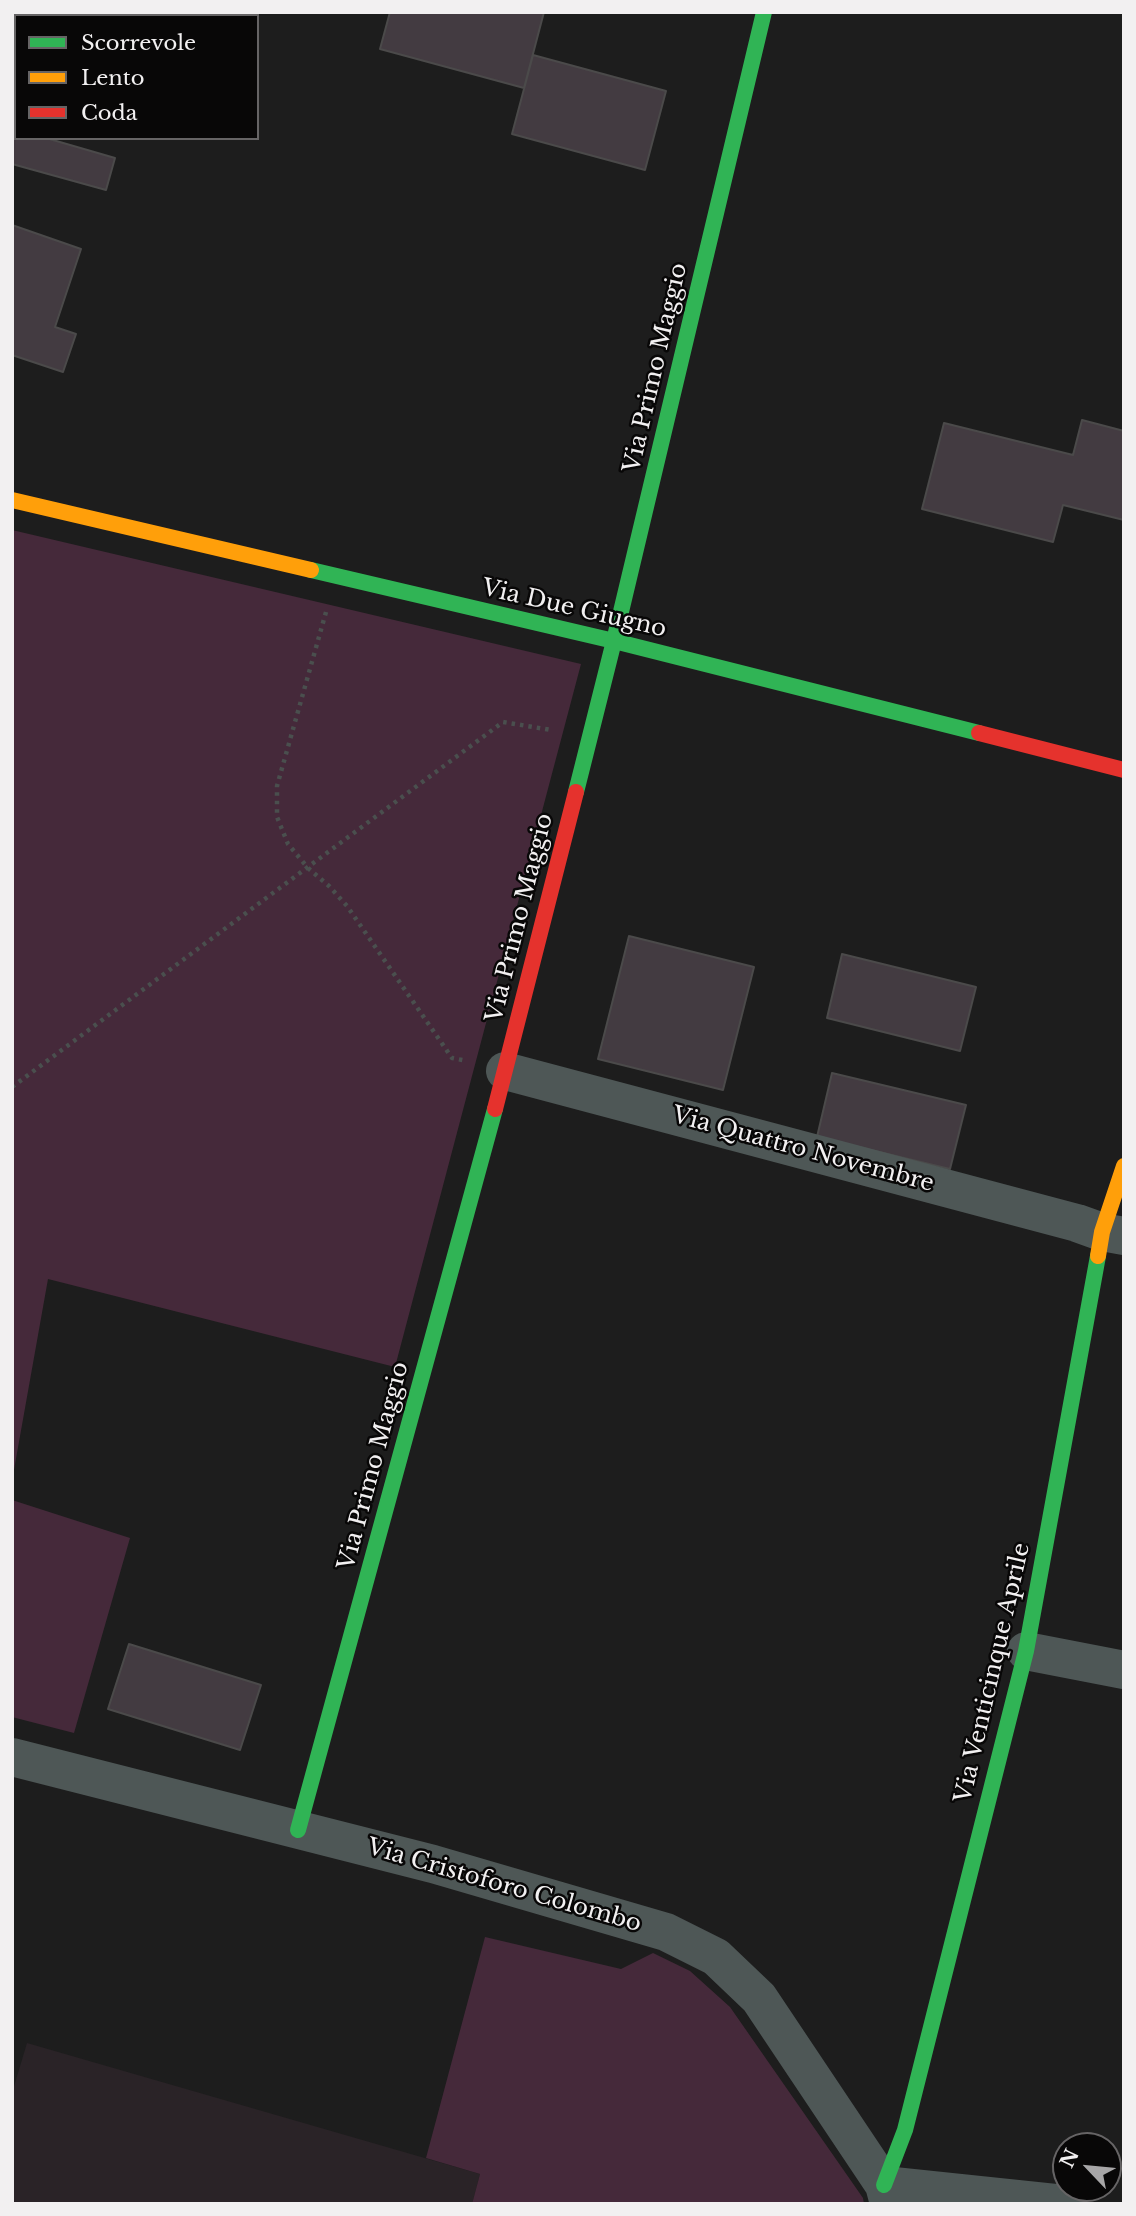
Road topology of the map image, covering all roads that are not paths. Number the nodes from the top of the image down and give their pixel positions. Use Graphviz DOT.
graph roads {
  1 [pos="764,12"];
  2 [pos="12,500"];
  3 [pos="614,641"];
  4 [pos="1124,770"];
  5 [pos="505,1071"];
  6 [pos="1124,1166"];
  7 [pos="1113,1234"];
  8 [pos="1026,1651"];
  9 [pos="1124,1670"];
  10 [pos="12,1757"];
  11 [pos="298,1830"];
  12 [pos="887,2194"];
  13 [pos="1065,2204"];
  1 -- 3 [label="street, Via Primo Maggio"];
  2 -- 3 [label="street, Via Due Giugno"];
  3 -- 4 [label="street, Via Due Giugno"];
  3 -- 5 [label="street, Via Primo Maggio"];
  5 -- 7 [label="street, Via Quattro Novembre"];
  5 -- 11 [label="street, Via Primo Maggio"];
  6 -- 7 [label="street, Via Venticinque Aprile"];
  7 -- 8 [label="street, Via Venticinque Aprile"];
  8 -- 9 [label="street"];
  8 -- 12 [label="street, Via Venticinque Aprile"];
  10 -- 11 [label="street, Via Cristoforo Colombo"];
  11 -- 12 [label="street, Via Cristoforo Colombo"];
  12 -- 13 [label="street"];
}
